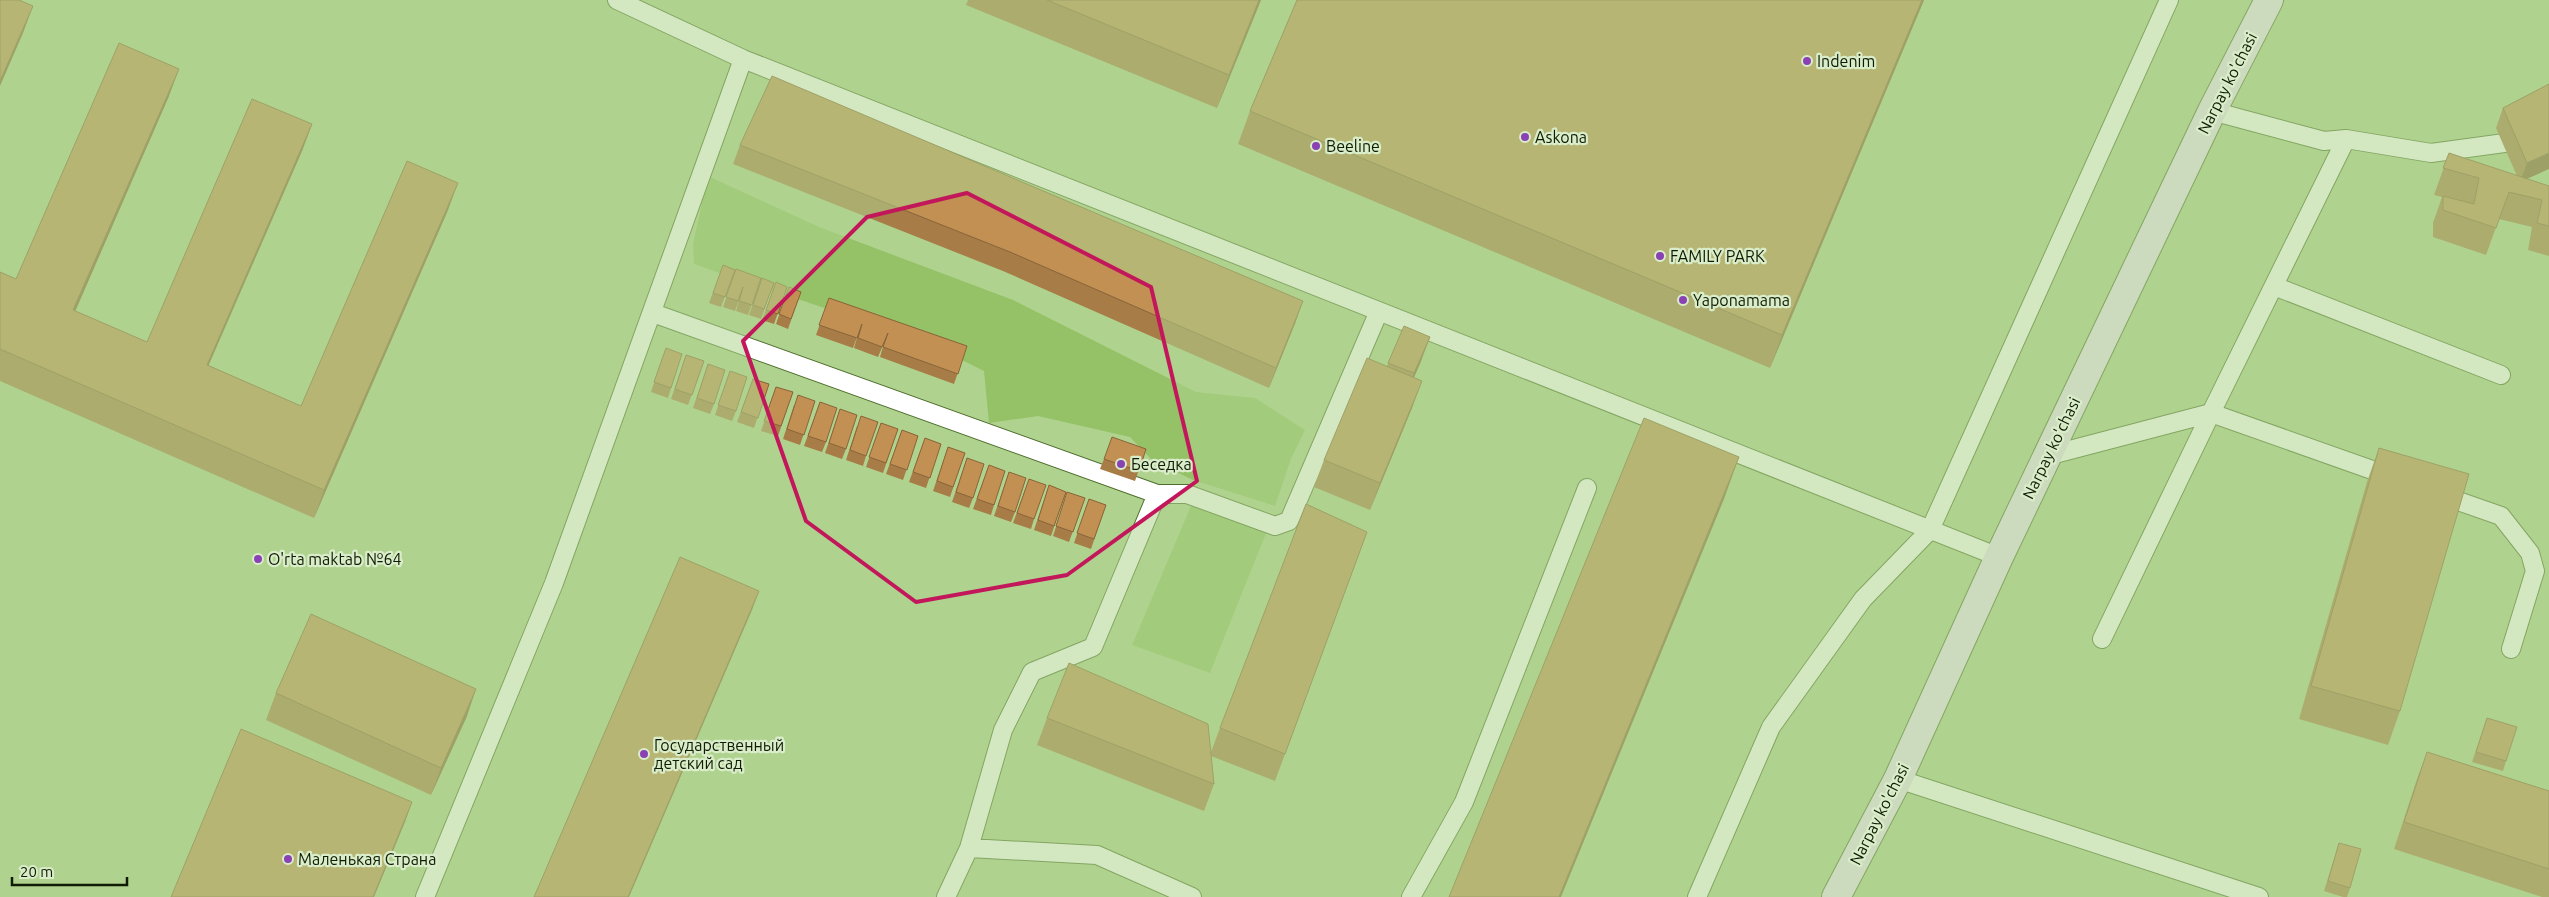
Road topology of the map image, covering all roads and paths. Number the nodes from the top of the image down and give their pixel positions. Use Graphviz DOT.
graph roads {
  1 [pos="617,0"];
  2 [pos="2169,0"];
  3 [pos="2269,0"];
  4 [pos="744,58"];
  5 [pos="2212,111"];
  6 [pos="2549,137"];
  7 [pos="2346,139"];
  8 [pos="2274,286"];
  9 [pos="1379,311"];
  10 [pos="653,313"];
  11 [pos="2501,375"];
  12 [pos="2210,413"];
  13 [pos="2047,456"];
  14 [pos="2408,483"];
  15 [pos="1587,488"];
  16 [pos="2426,490"];
  17 [pos="1157,494"];
  18 [pos="1930,530"];
  19 [pos="1999,557"];
  20 [pos="2102,639"];
  21 [pos="2511,649"];
  22 [pos="1898,779"];
  23 [pos="969,848"];
  24 [pos="425,897"];
  25 [pos="946,897"];
  26 [pos="1192,897"];
  27 [pos="1410,897"];
  28 [pos="1697,897"];
  29 [pos="1836,897"];
  30 [pos="2260,897"];
  1 -- 4 [label="lane"];
  2 -- 18 [label="lane"];
  3 -- 5 [label="main road, Narpay ko'chasi"];
  4 -- 9 [label="lane"];
  4 -- 10 [label="lane"];
  5 -- 7 [label="lane"];
  5 -- 13 [label="main road, Narpay ko'chasi"];
  6 -- 7 [label="lane"];
  7 -- 8 [label="lane"];
  8 -- 11 [label="lane"];
  8 -- 12 [label="lane"];
  9 -- 17 [label="lane"];
  9 -- 18 [label="lane"];
  10 -- 17 [label="lane"];
  10 -- 24 [label="lane"];
  12 -- 13 [label="lane"];
  12 -- 14 [label="lane"];
  12 -- 20 [label="lane"];
  13 -- 19 [label="main road, Narpay ko'chasi"];
  15 -- 27 [label="lane"];
  16 -- 21 [label="lane"];
  17 -- 23 [label="lane"];
  18 -- 19 [label="lane"];
  18 -- 28 [label="lane"];
  19 -- 22 [label="main road, Narpay ko'chasi"];
  22 -- 29 [label="main road, Narpay ko'chasi"];
  22 -- 30 [label="lane"];
  23 -- 25 [label="lane"];
  23 -- 26 [label="lane"];
}
